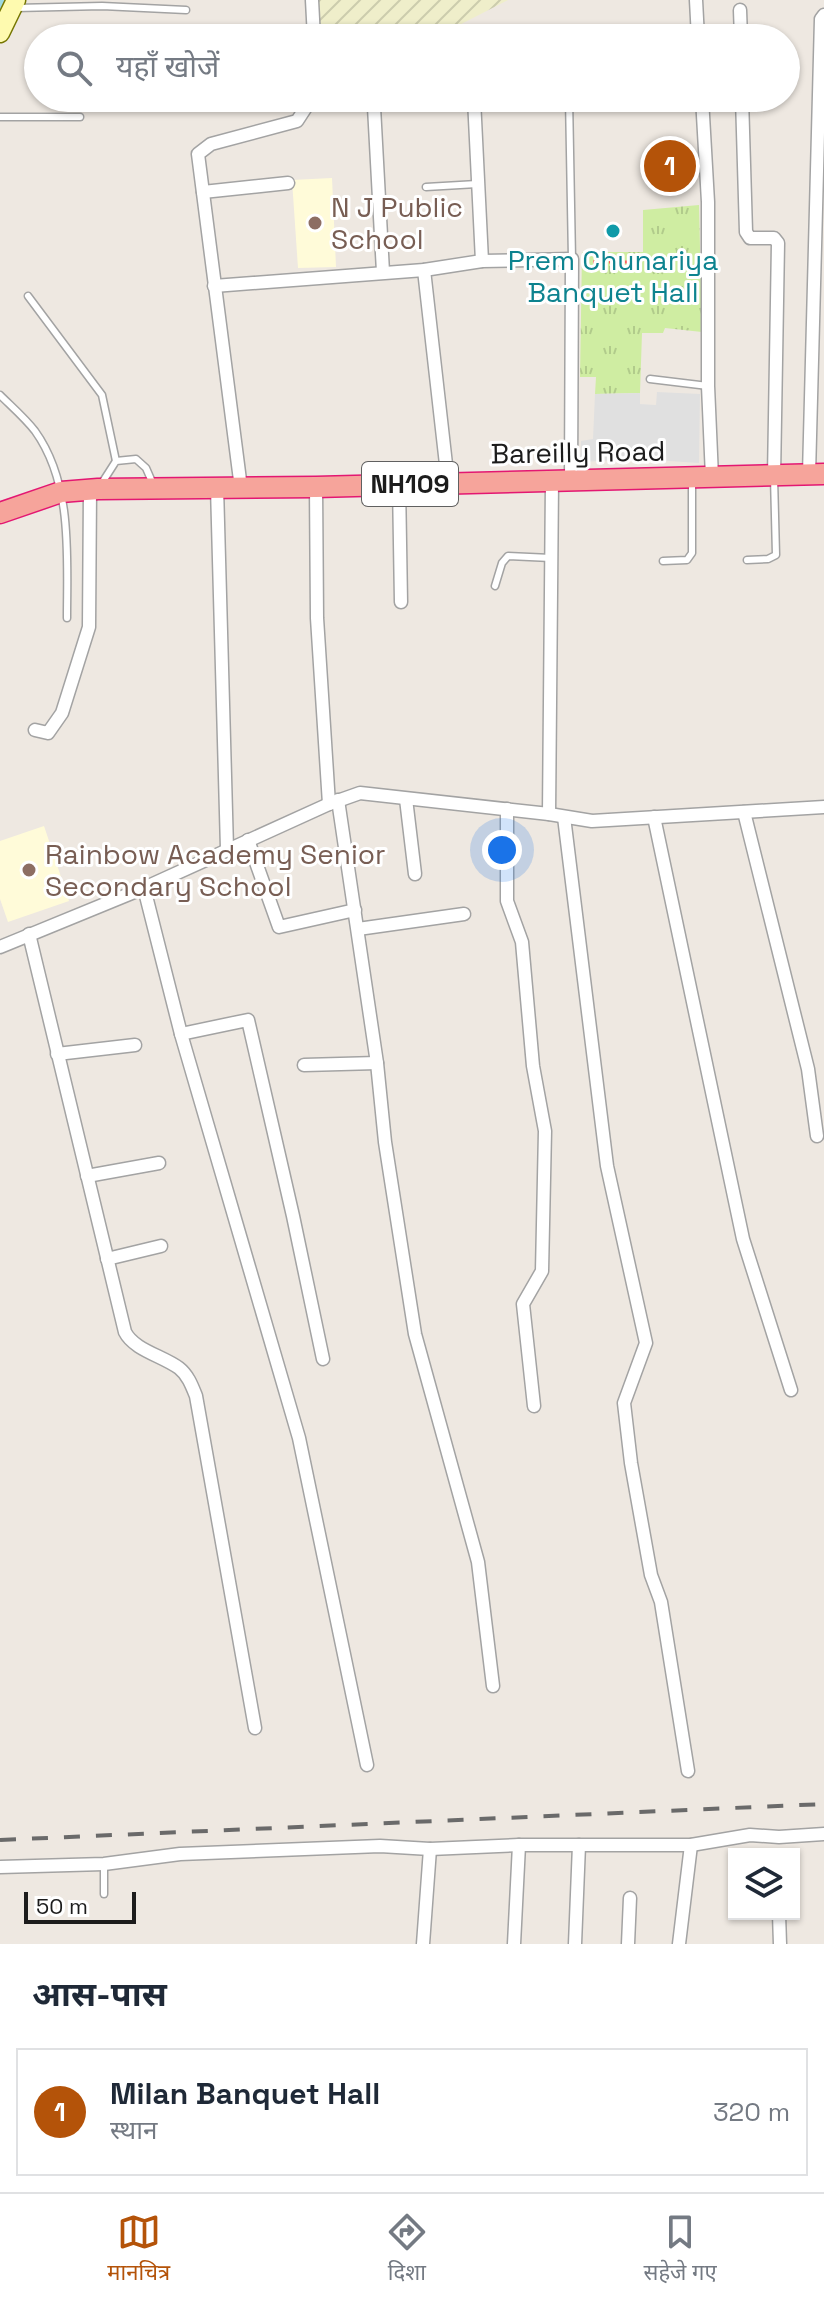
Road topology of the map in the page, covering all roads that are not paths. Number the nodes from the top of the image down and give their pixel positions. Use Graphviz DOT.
graph roads {
  1 [pos="312,0"];
  2 [pos="696,0"];
  3 [pos="14,4"];
  4 [pos="186,10"];
  5 [pos="740,10"];
  6 [pos="824,15"];
  7 [pos="313,24"];
  8 [pos="697,24"];
  9 [pos="740,24"];
  10 [pos="0,33"];
  11 [pos="303,112"];
  12 [pos="374,112"];
  13 [pos="474,112"];
  14 [pos="569,112"];
  15 [pos="703,112"];
  16 [pos="742,112"];
  17 [pos="0,117"];
  18 [pos="80,117"];
  19 [pos="288,183"];
  20 [pos="477,184"];
  21 [pos="426,187"];
  22 [pos="203,192"];
  23 [pos="482,261"];
  24 [pos="572,261"];
  25 [pos="424,270"];
  26 [pos="383,272"];
  27 [pos="214,286"];
  28 [pos="28,296"];
  29 [pos="650,379"];
  30 [pos="708,386"];
  31 [pos="0,395"];
  32 [pos="116,461"];
  33 [pos="816,474"];
  34 [pos="774,476"];
  35 [pos="702,477"];
  36 [pos="562,480"];
  37 [pos="448,482"];
  38 [pos="399,484"];
  39 [pos="217,487"];
  40 [pos="316,487"];
  41 [pos="241,488"];
  42 [pos="94,489"];
  43 [pos="155,489"];
  44 [pos="61,492"];
  45 [pos="0,513"];
  46 [pos="551,558"];
  47 [pos="747,560"];
  48 [pos="663,561"];
  49 [pos="495,586"];
  50 [pos="401,602"];
  51 [pos="67,618"];
  52 [pos="35,730"];
  53 [pos="406,799"];
  54 [pos="334,802"];
  55 [pos="824,807"];
  56 [pos="507,809"];
  57 [pos="744,812"];
  58 [pos="549,814"];
  59 [pos="564,817"];
  60 [pos="654,817"];
  61 [pos="248,840"];
  62 [pos="227,849"];
  63 [pos="415,874"];
  64 [pos="144,888"];
  65 [pos="355,910"];
  66 [pos="464,914"];
  67 [pos="358,929"];
  68 [pos="29,934"];
  69 [pos="0,947"];
  70 [pos="181,1034"];
  71 [pos="135,1045"];
  72 [pos="57,1054"];
  73 [pos="377,1063"];
  74 [pos="304,1065"];
  75 [pos="817,1136"];
  76 [pos="159,1163"];
  77 [pos="87,1176"];
  78 [pos="161,1246"];
  79 [pos="107,1259"];
  80 [pos="323,1359"];
  81 [pos="791,1390"];
  82 [pos="534,1406"];
  83 [pos="493,1686"];
  84 [pos="255,1728"];
  85 [pos="367,1765"];
  86 [pos="688,1771"];
  87 [pos="824,1834"];
  88 [pos="519,1845"];
  89 [pos="579,1845"];
  90 [pos="691,1845"];
  91 [pos="430,1849"];
  92 [pos="104,1864"];
  93 [pos="0,1867"];
  94 [pos="104,1894"];
  95 [pos="630,1898"];
  96 [pos="779,1920"];
  97 [pos="423,1944"];
  98 [pos="514,1944"];
  99 [pos="575,1944"];
  100 [pos="628,1944"];
  101 [pos="679,1944"];
  102 [pos="780,1944"];
  1 -- 7 [label="street"];
  2 -- 8 [label="street"];
  3 -- 4 [label="lane"];
  3 -- 10 [label="main road"];
  5 -- 9 [label="street"];
  6 -- 33 [label="street"];
  11 -- 22 [label="street"];
  12 -- 26 [label="street"];
  13 -- 20 [label="street"];
  14 -- 24 [label="lane"];
  15 -- 30 [label="street"];
  16 -- 34 [label="street"];
  17 -- 18 [label="lane"];
  19 -- 22 [label="street"];
  20 -- 21 [label="lane"];
  20 -- 23 [label="street"];
  22 -- 27 [label="street"];
  23 -- 24 [label="street"];
  23 -- 25 [label="street"];
  24 -- 36 [label="street"];
  25 -- 26 [label="street"];
  25 -- 37 [label="street"];
  26 -- 27 [label="street"];
  27 -- 41 [label="street"];
  28 -- 32 [label="lane"];
  29 -- 30 [label="lane"];
  30 -- 35 [label="street"];
  31 -- 44 [label="lane"];
  32 -- 42 [label="lane"];
  32 -- 43 [label="lane"];
  33 -- 34 [label="highway, Bareilly Road / NH109"];
  34 -- 35 [label="highway, Bareilly Road / NH109"];
  34 -- 47 [label="lane"];
  35 -- 36 [label="highway, Bareilly Road / NH109"];
  35 -- 48 [label="lane"];
  36 -- 37 [label="highway, Bareilly Road / NH109"];
  36 -- 46 [label="street"];
  37 -- 38 [label="highway, Bareilly Road / NH109"];
  38 -- 40 [label="highway, Bareilly Road / NH109"];
  38 -- 50 [label="street"];
  39 -- 41 [label="highway, Bareilly Road / NH109"];
  39 -- 43 [label="highway, Bareilly Road / NH109"];
  39 -- 62 [label="street"];
  40 -- 41 [label="highway, Bareilly Road / NH109"];
  40 -- 54 [label="street"];
  42 -- 43 [label="highway, Bareilly Road / NH109"];
  42 -- 44 [label="highway, Bareilly Road / NH109"];
  42 -- 52 [label="street"];
  44 -- 45 [label="highway, Bareilly Road / NH109"];
  44 -- 51 [label="lane"];
  46 -- 49 [label="lane"];
  46 -- 58 [label="street"];
  53 -- 54 [label="street"];
  53 -- 56 [label="street"];
  53 -- 63 [label="street"];
  54 -- 61 [label="street"];
  54 -- 65 [label="street"];
  55 -- 57 [label="street"];
  56 -- 58 [label="street"];
  56 -- 82 [label="street"];
  57 -- 60 [label="street"];
  57 -- 75 [label="street"];
  58 -- 59 [label="street"];
  59 -- 60 [label="street"];
  59 -- 86 [label="street"];
  60 -- 81 [label="street"];
  61 -- 62 [label="street"];
  61 -- 65 [label="street"];
  62 -- 64 [label="street"];
  64 -- 68 [label="street"];
  64 -- 70 [label="street"];
  65 -- 67 [label="street"];
  66 -- 67 [label="street"];
  67 -- 73 [label="street"];
  68 -- 69 [label="street"];
  68 -- 72 [label="street"];
  70 -- 80 [label="street"];
  70 -- 85 [label="street"];
  71 -- 72 [label="street"];
  72 -- 77 [label="street"];
  73 -- 74 [label="street"];
  73 -- 83 [label="street"];
  76 -- 77 [label="street"];
  77 -- 79 [label="street"];
  78 -- 79 [label="street"];
  79 -- 84 [label="street"];
  87 -- 90 [label="street"];
  88 -- 89 [label="street"];
  88 -- 91 [label="street"];
  88 -- 98 [label="street"];
  89 -- 90 [label="street"];
  89 -- 99 [label="street"];
  90 -- 101 [label="street"];
  91 -- 92 [label="street"];
  91 -- 97 [label="street"];
  92 -- 93 [label="street"];
  92 -- 94 [label="lane"];
  95 -- 100 [label="street"];
  96 -- 102 [label="street"];
}
